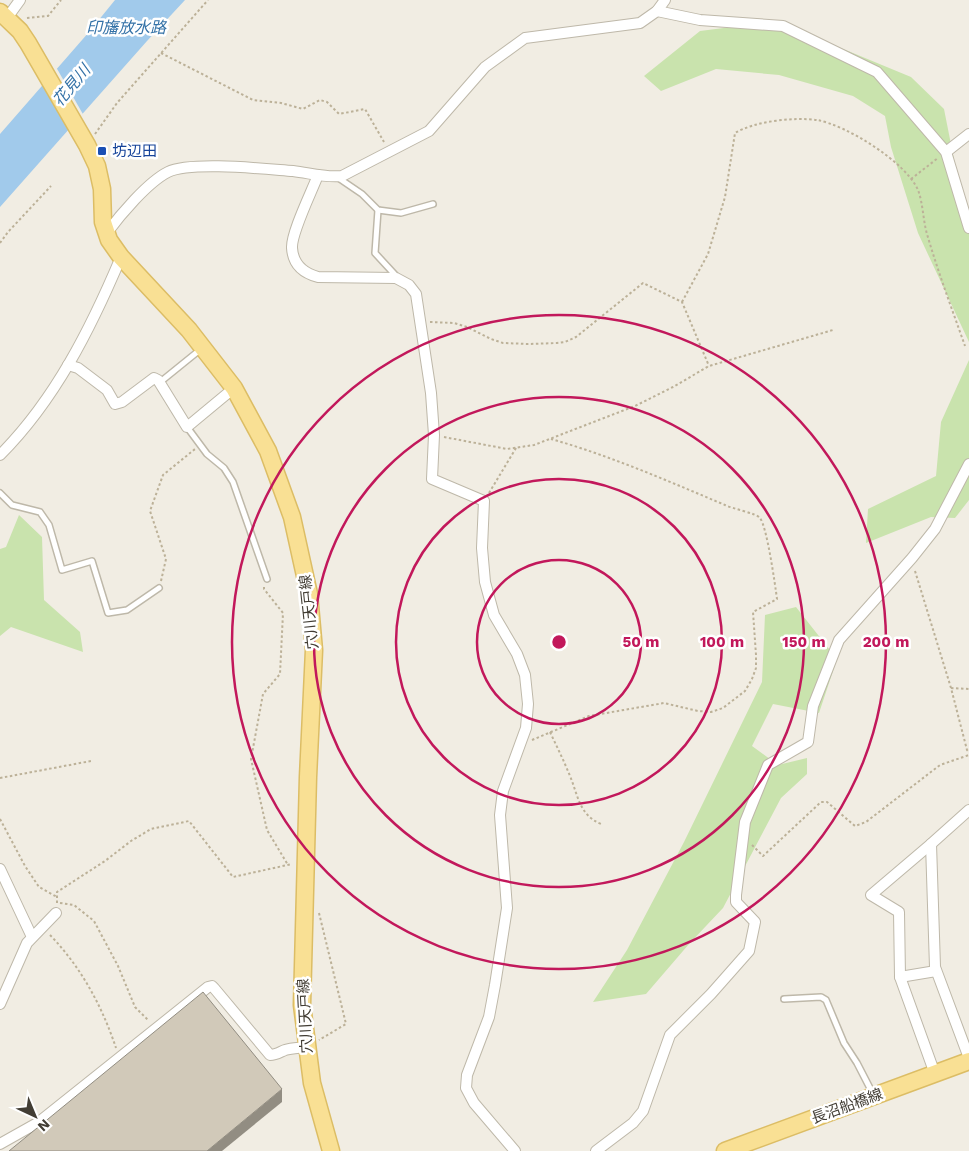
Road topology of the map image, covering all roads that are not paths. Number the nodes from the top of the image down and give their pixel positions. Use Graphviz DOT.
graph roads {
  1 [pos="20,0"];
  2 [pos="665,0"];
  3 [pos="658,11"];
  4 [pos="4,15"];
  5 [pos="969,134"];
  6 [pos="946,152"];
  7 [pos="318,175"];
  8 [pos="336,177"];
  9 [pos="433,204"];
  10 [pos="378,210"];
  11 [pos="969,228"];
  12 [pos="106,234"];
  13 [pos="122,257"];
  14 [pos="400,281"];
  15 [pos="204,348"];
  16 [pos="68,365"];
  17 [pos="160,383"];
  18 [pos="234,388"];
  19 [pos="187,427"];
  20 [pos="0,455"];
  21 [pos="969,464"];
  22 [pos="0,493"];
  23 [pos="267,579"];
  24 [pos="159,588"];
  25 [pos="969,810"];
  26 [pos="931,844"];
  27 [pos="0,869"];
  28 [pos="56,908"];
  29 [pos="32,937"];
  30 [pos="936,970"];
  31 [pos="900,977"];
  32 [pos="784,999"];
  33 [pos="0,1004"];
  34 [pos="306,1047"];
  35 [pos="969,1060"];
  36 [pos="934,1074"];
  37 [pos="874,1096"];
  38 [pos="0,1144"];
  39 [pos="331,1151"];
  40 [pos="515,1151"];
  41 [pos="596,1151"];
  42 [pos="725,1151"];
  1 -- 4 [label="street"];
  2 -- 3 [label="street"];
  3 -- 6 [label="street"];
  3 -- 8 [label="street"];
  4 -- 12 [label="main road, 穴川天戸線"];
  5 -- 6 [label="street"];
  6 -- 11 [label="street"];
  7 -- 8 [label="street"];
  7 -- 12 [label="street"];
  7 -- 14 [label="street"];
  8 -- 10 [label="lane"];
  9 -- 10 [label="lane"];
  10 -- 14 [label="lane"];
  12 -- 13 [label="main road, 穴川天戸線"];
  13 -- 15 [label="main road, 穴川天戸線"];
  13 -- 16 [label="street"];
  14 -- 40 [label="street"];
  15 -- 17 [label="lane"];
  15 -- 18 [label="main road, 穴川天戸線"];
  16 -- 17 [label="street"];
  16 -- 20 [label="street"];
  17 -- 19 [label="street"];
  18 -- 19 [label="street"];
  18 -- 34 [label="main road, 穴川天戸線"];
  19 -- 23 [label="lane"];
  21 -- 41 [label="street"];
  22 -- 24 [label="lane"];
  25 -- 26 [label="street"];
  26 -- 30 [label="street"];
  26 -- 31 [label="street"];
  27 -- 29 [label="street"];
  28 -- 29 [label="street"];
  29 -- 33 [label="street"];
  30 -- 31 [label="street"];
  30 -- 35 [label="street"];
  31 -- 36 [label="street"];
  32 -- 37 [label="lane"];
  34 -- 38 [label="street"];
  34 -- 39 [label="main road, 穴川天戸線"];
  35 -- 36 [label="main road, 長沼船橋線"];
  36 -- 37 [label="main road, 長沼船橋線"];
  37 -- 42 [label="main road, 長沼船橋線"];
}
